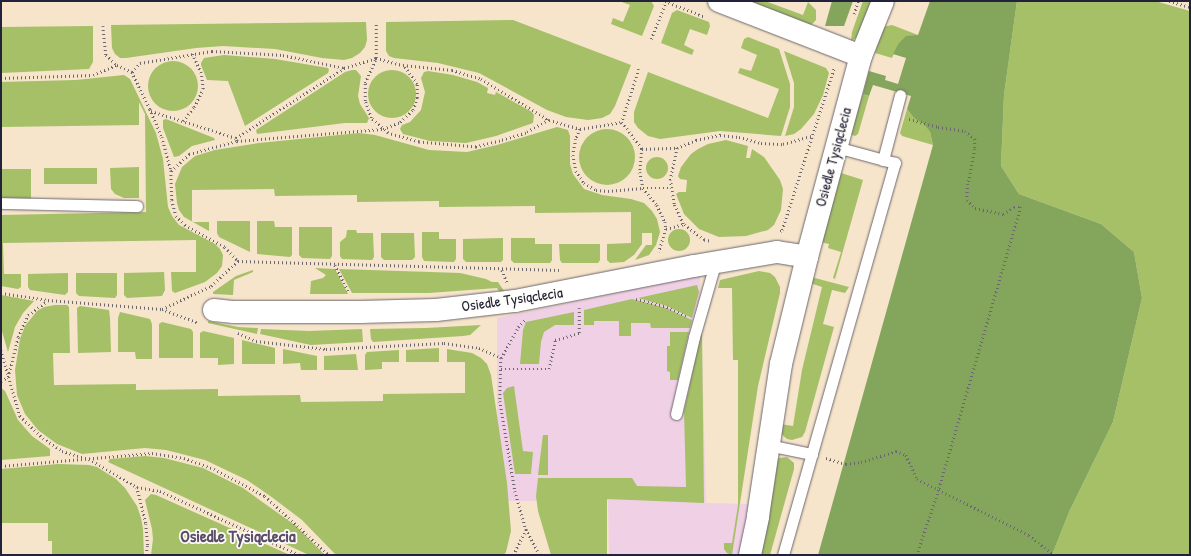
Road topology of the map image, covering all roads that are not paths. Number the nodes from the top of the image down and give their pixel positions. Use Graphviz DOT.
graph roads {
  1 [pos="719,1"];
  2 [pos="883,1"];
  3 [pos="860,56"];
  4 [pos="900,95"];
  5 [pos="836,147"];
  6 [pos="883,160"];
  7 [pos="1,203"];
  8 [pos="137,206"];
  9 [pos="807,257"];
  10 [pos="715,264"];
  11 [pos="208,317"];
  12 [pos="676,414"];
  13 [pos="768,445"];
  14 [pos="812,454"];
  15 [pos="750,555"];
  16 [pos="783,555"];
  1 -- 3 [label="street"];
  2 -- 3 [label="street, Osiedle Tysiąclecia"];
  3 -- 5 [label="street, Osiedle Tysiąclecia"];
  4 -- 6 [label="lane"];
  5 -- 6 [label="lane"];
  5 -- 9 [label="street, Osiedle Tysiąclecia"];
  6 -- 14 [label="lane"];
  7 -- 8 [label="lane"];
  9 -- 10 [label="street, Osiedle Tysiąclecia"];
  9 -- 13 [label="street, Osiedle Tysiąclecia"];
  10 -- 11 [label="street, Osiedle Tysiąclecia"];
  10 -- 12 [label="lane"];
  13 -- 14 [label="lane"];
  13 -- 15 [label="street, Osiedle Tysiąclecia"];
  14 -- 16 [label="lane"];
}
